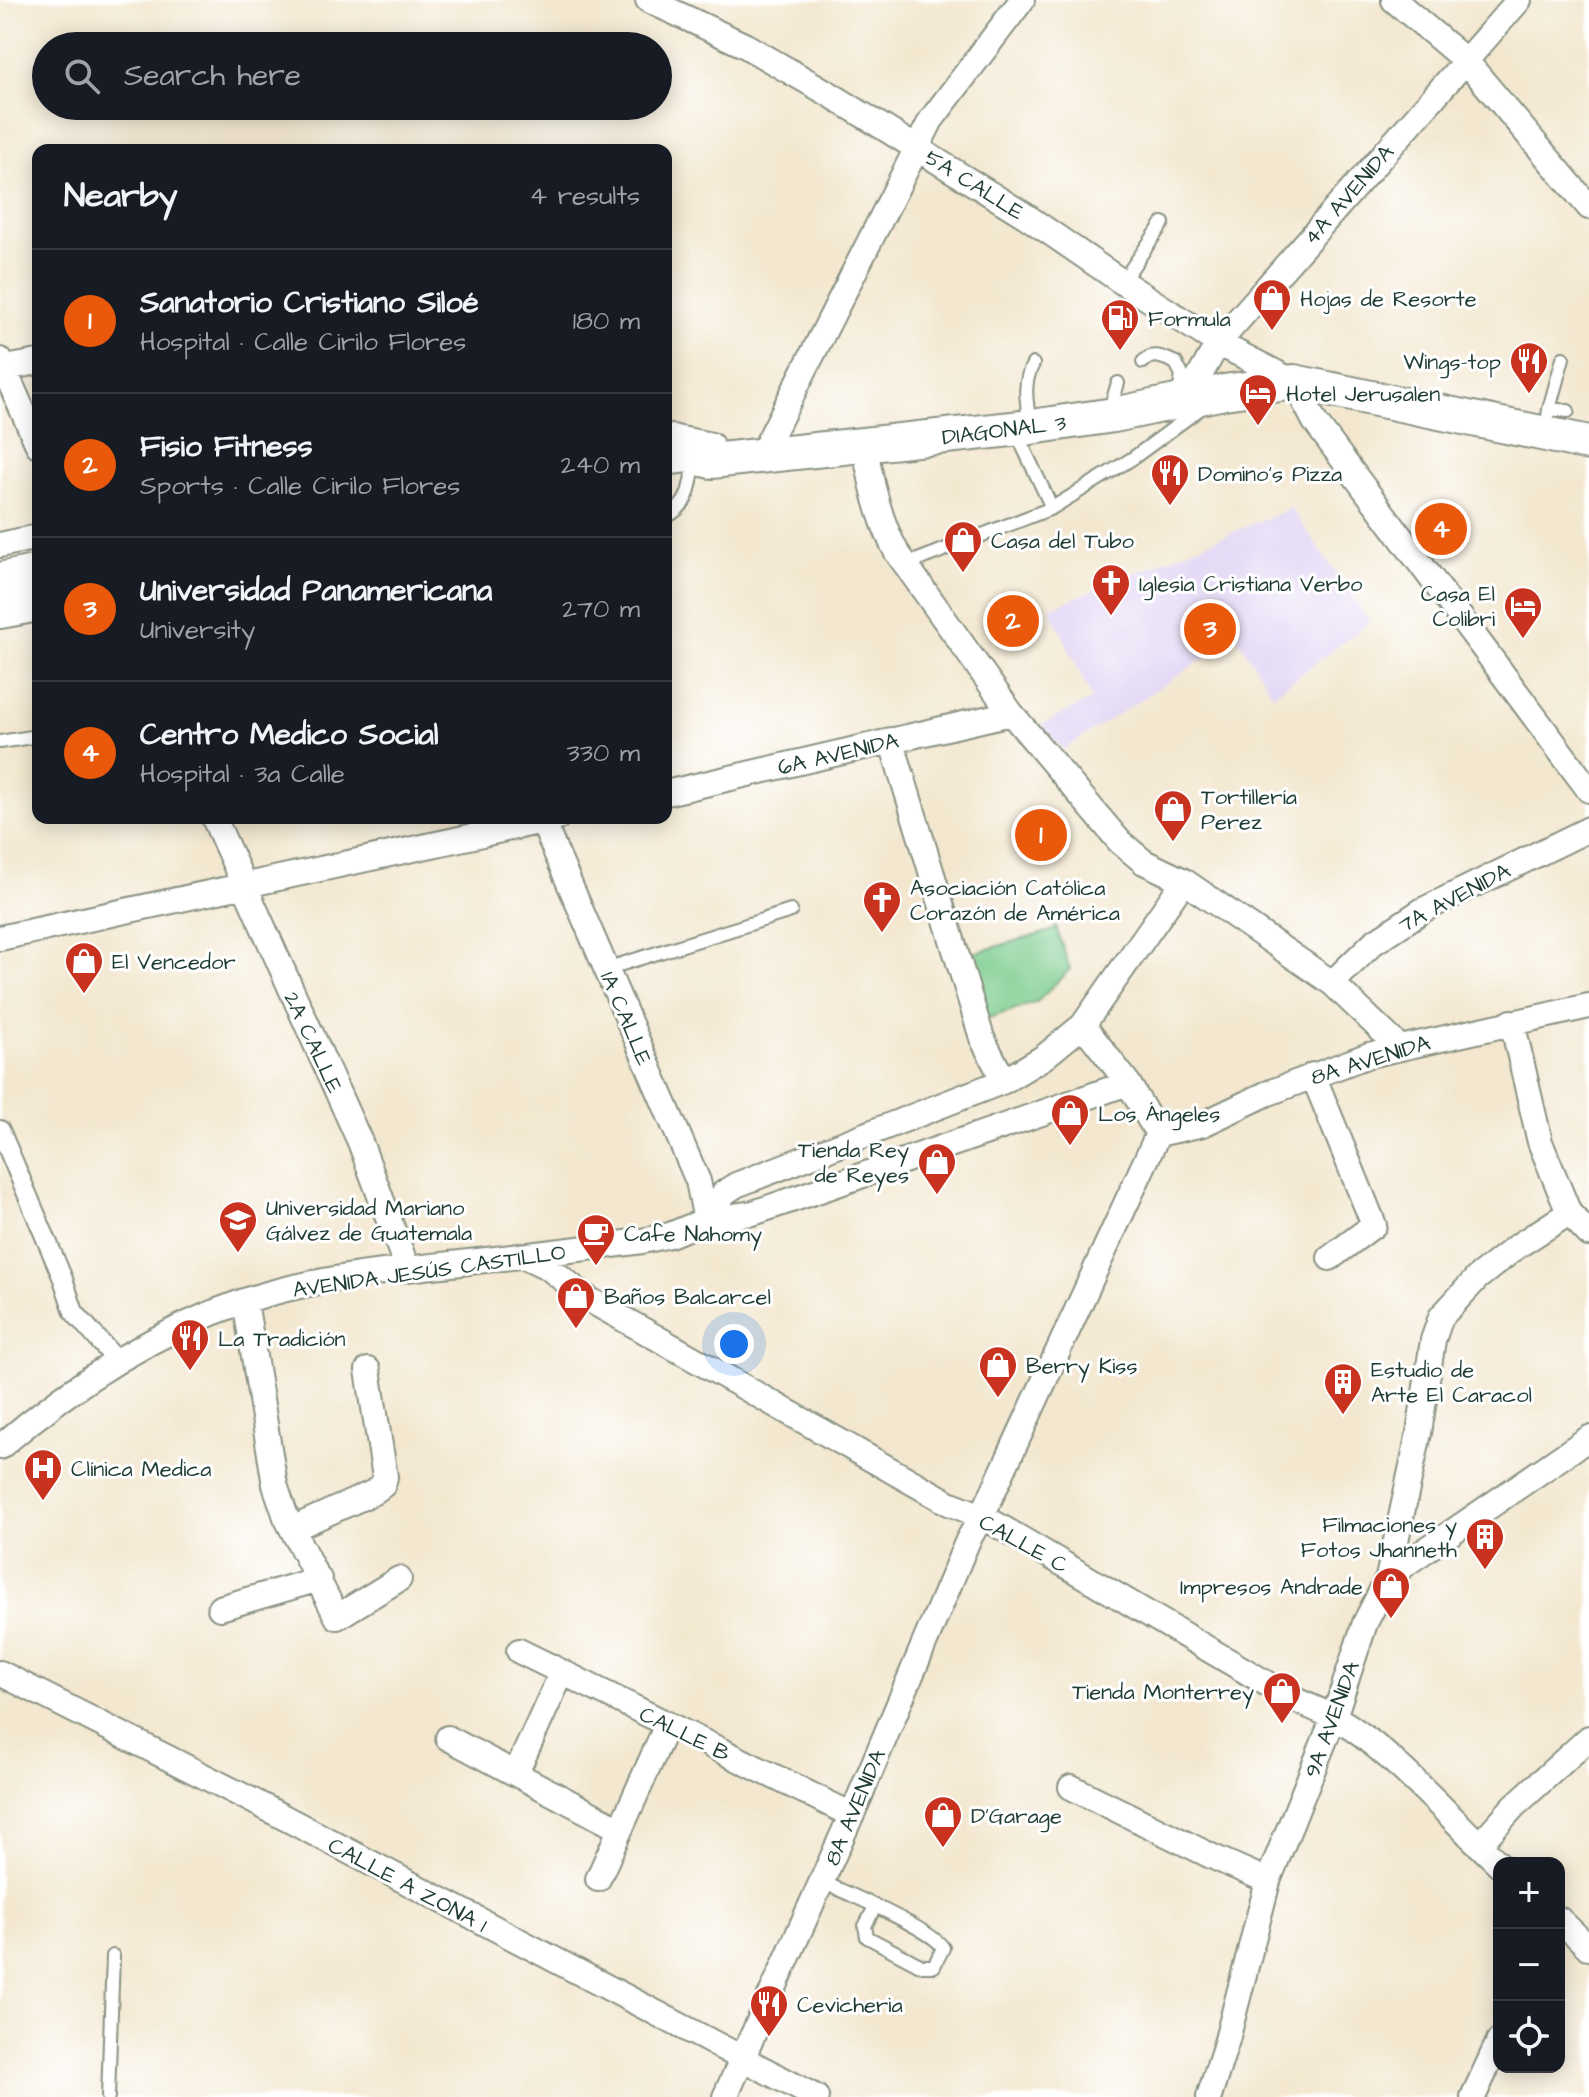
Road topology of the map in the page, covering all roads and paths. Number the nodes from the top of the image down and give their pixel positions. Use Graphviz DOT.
graph roads {
  1 [pos="648,0"];
  2 [pos="1022,0"];
  3 [pos="1394,0"];
  4 [pos="1519,0"];
  5 [pos="1466,61"];
  6 [pos="918,148"];
  7 [pos="1589,207"];
  8 [pos="1163,223"];
  9 [pos="1122,282"];
  10 [pos="1218,343"];
  11 [pos="1563,358"];
  12 [pos="1143,362"];
  13 [pos="32,363"];
  14 [pos="1033,364"];
  15 [pos="1,366"];
  16 [pos="1294,382"];
  17 [pos="1199,397"];
  18 [pos="1568,411"];
  19 [pos="1547,422"];
  20 [pos="1023,428"];
  21 [pos="32,432"];
  22 [pos="672,437"];
  23 [pos="1589,443"];
  24 [pos="865,445"];
  25 [pos="761,456"];
  26 [pos="684,468"];
  27 [pos="1052,508"];
  28 [pos="672,513"];
  29 [pos="32,538"];
  30 [pos="0,545"];
  31 [pos="905,565"];
  32 [pos="32,573"];
  33 [pos="0,580"];
  34 [pos="32,605"];
  35 [pos="0,611"];
  36 [pos="1011,713"];
  37 [pos="32,737"];
  38 [pos="891,740"];
  39 [pos="0,742"];
  40 [pos="1589,790"];
  41 [pos="672,792"];
  42 [pos="217,824"];
  43 [pos="524,824"];
  44 [pos="549,824"];
  45 [pos="1589,829"];
  46 [pos="1184,881"];
  47 [pos="243,886"];
  48 [pos="791,911"];
  49 [pos="0,938"];
  50 [pos="606,969"];
  51 [pos="1332,983"];
  52 [pos="1589,1006"];
  53 [pos="1512,1022"];
  54 [pos="1083,1025"];
  55 [pos="1399,1047"];
  56 [pos="1313,1075"];
  57 [pos="1004,1081"];
  58 [pos="1128,1083"];
  59 [pos="0,1130"];
  60 [pos="1158,1134"];
  61 [pos="1569,1213"];
  62 [pos="706,1220"];
  63 [pos="1589,1234"];
  64 [pos="524,1256"];
  65 [pos="1330,1258"];
  66 [pos="407,1268"];
  67 [pos="245,1301"];
  68 [pos="117,1361"];
  69 [pos="368,1370"];
  70 [pos="1589,1438"];
  71 [pos="0,1447"];
  72 [pos="982,1516"];
  73 [pos="292,1529"];
  74 [pos="1388,1578"];
  75 [pos="319,1579"];
  76 [pos="399,1579"];
  77 [pos="220,1608"];
  78 [pos="519,1651"];
  79 [pos="562,1672"];
  80 [pos="0,1673"];
  81 [pos="1334,1717"];
  82 [pos="667,1725"];
  83 [pos="448,1738"];
  84 [pos="1589,1738"];
  85 [pos="516,1773"];
  86 [pos="1071,1787"];
  87 [pos="852,1815"];
  88 [pos="620,1829"];
  89 [pos="1479,1845"];
  90 [pos="1493,1858"];
  91 [pos="598,1879"];
  92 [pos="1268,1881"];
  93 [pos="822,1882"];
  94 [pos="875,1907"];
  95 [pos="1565,1933"];
  96 [pos="1589,1948"];
  97 [pos="113,1956"];
  98 [pos="1493,2054"];
  99 [pos="742,2059"];
  100 [pos="1218,2095"];
  101 [pos="108,2097"];
  102 [pos="725,2097"];
  103 [pos="816,2097"];
  104 [pos="1473,2097"];
  1 -- 6 [label="street, 5A CALLE"];
  2 -- 6 [label="street"];
  3 -- 5 [label="street"];
  4 -- 5 [label="street, 4A AVENIDA"];
  5 -- 7 [label="street"];
  5 -- 10 [label="street, 4A AVENIDA"];
  6 -- 9 [label="street, 5A CALLE"];
  6 -- 25 [label="street"];
  8 -- 9 [label="lane"];
  9 -- 10 [label="street, 5A CALLE"];
  10 -- 16 [label="street, 5A CALLE"];
  10 -- 17 [label="street, 4A AVENIDA"];
  11 -- 19 [label="lane"];
  12 -- 17 [label="lane"];
  13 -- 15 [label="street"];
  14 -- 20 [label="lane"];
  15 -- 21 [label="street"];
  16 -- 17 [label="main road, DIAGONAL 3"];
  16 -- 19 [label="main road"];
  16 -- 40 [label="street"];
  17 -- 20 [label="main road, DIAGONAL 3"];
  17 -- 27 [label="lane"];
  18 -- 19 [label="lane"];
  19 -- 23 [label="main road"];
  20 -- 24 [label="main road, DIAGONAL 3"];
  20 -- 27 [label="lane"];
  22 -- 25 [label="street"];
  24 -- 25 [label="main road, DIAGONAL 3"];
  24 -- 31 [label="street"];
  25 -- 26 [label="main road, DIAGONAL 3"];
  26 -- 28 [label="lane"];
  27 -- 31 [label="lane"];
  29 -- 30 [label="street"];
  31 -- 36 [label="street"];
  32 -- 33 [label="main road"];
  34 -- 35 [label="main road"];
  36 -- 38 [label="street, 6A AVENIDA"];
  36 -- 46 [label="street"];
  37 -- 39 [label="lane"];
  38 -- 41 [label="street, 6A AVENIDA"];
  38 -- 57 [label="street"];
  42 -- 47 [label="street, 2A CALLE"];
  43 -- 47 [label="street"];
  44 -- 50 [label="street, 1A CALLE"];
  45 -- 51 [label="street, 7A AVENIDA"];
  46 -- 51 [label="street"];
  46 -- 54 [label="street, AVENIDA JESÚS CASTILLO"];
  47 -- 49 [label="street"];
  47 -- 66 [label="street, 2A CALLE"];
  48 -- 50 [label="lane"];
  50 -- 62 [label="street, 1A CALLE"];
  51 -- 55 [label="street"];
  52 -- 53 [label="street, 8A AVENIDA"];
  53 -- 55 [label="street, 8A AVENIDA"];
  53 -- 61 [label="street"];
  54 -- 57 [label="street, AVENIDA JESÚS CASTILLO"];
  54 -- 58 [label="street"];
  55 -- 56 [label="street, 8A AVENIDA"];
  56 -- 60 [label="street, 8A AVENIDA"];
  56 -- 65 [label="street"];
  57 -- 62 [label="street, AVENIDA JESÚS CASTILLO"];
  58 -- 60 [label="street"];
  58 -- 62 [label="street, AVENIDA JESÚS CASTILLO"];
  59 -- 68 [label="street"];
  60 -- 72 [label="street, 8A AVENIDA"];
  61 -- 63 [label="street"];
  61 -- 74 [label="street"];
  62 -- 64 [label="street, AVENIDA JESÚS CASTILLO"];
  64 -- 66 [label="street, AVENIDA JESÚS CASTILLO"];
  64 -- 72 [label="street, CALLE C"];
  66 -- 67 [label="street, AVENIDA JESÚS CASTILLO"];
  67 -- 68 [label="street, AVENIDA JESÚS CASTILLO"];
  67 -- 73 [label="street"];
  68 -- 71 [label="street, AVENIDA JESÚS CASTILLO"];
  69 -- 73 [label="street"];
  70 -- 74 [label="street, 9A AVENIDA"];
  72 -- 81 [label="street, CALLE C"];
  72 -- 87 [label="street, 8A AVENIDA"];
  73 -- 75 [label="street"];
  74 -- 81 [label="street, 9A AVENIDA"];
  75 -- 76 [label="street"];
  75 -- 77 [label="street"];
  78 -- 79 [label="street, CALLE B"];
  79 -- 82 [label="street, CALLE B"];
  79 -- 85 [label="street"];
  80 -- 99 [label="street, CALLE A ZONA 1"];
  81 -- 89 [label="street, CALLE C"];
  81 -- 92 [label="street, 9A AVENIDA"];
  82 -- 87 [label="street, CALLE B"];
  82 -- 88 [label="street"];
  83 -- 85 [label="street"];
  84 -- 89 [label="street"];
  85 -- 88 [label="street"];
  86 -- 92 [label="street"];
  87 -- 93 [label="street, 8A AVENIDA"];
  88 -- 91 [label="street"];
  89 -- 90 [label="street, CALLE C"];
  92 -- 100 [label="street, 9A AVENIDA"];
  93 -- 94 [label="lane"];
  93 -- 99 [label="street, 8A AVENIDA"];
  94 -- 94 [label="lane"];
  95 -- 96 [label="street"];
  97 -- 101 [label="lane"];
  98 -- 104 [label="street"];
  99 -- 102 [label="street, 8A AVENIDA"];
  99 -- 103 [label="street, CALLE A ZONA 1"];
}
